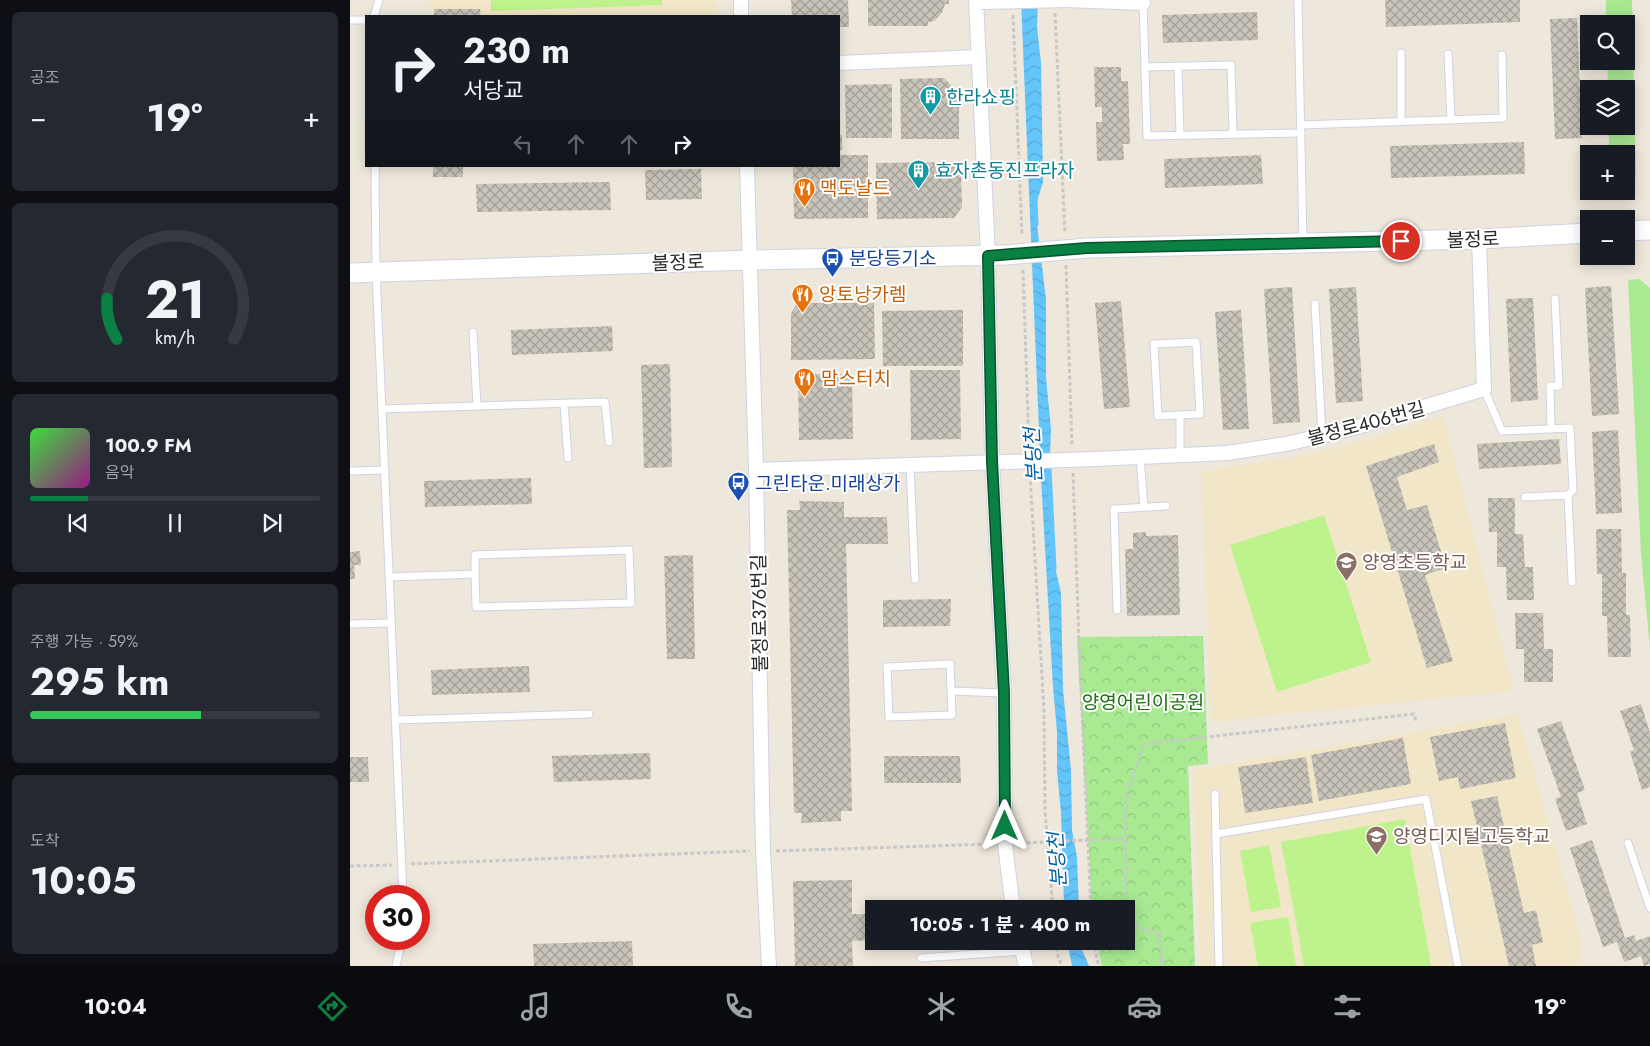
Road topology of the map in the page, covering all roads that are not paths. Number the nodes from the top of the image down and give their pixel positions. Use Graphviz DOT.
graph roads {
  1 [pos="379,0"];
  2 [pos="741,0"];
  3 [pos="1066,0"];
  4 [pos="1298,0"];
  5 [pos="978,1"];
  6 [pos="1143,1"];
  7 [pos="374,15"];
  8 [pos="741,15"];
  9 [pos="350,20"];
  10 [pos="365,20"];
  11 [pos="1401,53"];
  12 [pos="1448,54"];
  13 [pos="1502,55"];
  14 [pos="979,57"];
  15 [pos="840,63"];
  16 [pos="1178,66"];
  17 [pos="1145,67"];
  18 [pos="1451,119"];
  19 [pos="1402,121"];
  20 [pos="1300,125"];
  21 [pos="1301,133"];
  22 [pos="1233,134"];
  23 [pos="1180,135"];
  24 [pos="375,167"];
  25 [pos="747,167"];
  26 [pos="1650,230"];
  27 [pos="1635,231"];
  28 [pos="1580,233"];
  29 [pos="1479,239"];
  30 [pos="1303,243"];
  31 [pos="997,255"];
  32 [pos="750,260"];
  33 [pos="350,272"];
  34 [pos="376,272"];
  35 [pos="1555,299"];
  36 [pos="1315,304"];
  37 [pos="473,332"];
  38 [pos="1484,389"];
  39 [pos="564,404"];
  40 [pos="476,406"];
  41 [pos="382,409"];
  42 [pos="1180,415"];
  43 [pos="1551,429"];
  44 [pos="1322,436"];
  45 [pos="608,442"];
  46 [pos="1180,456"];
  47 [pos="1140,457"];
  48 [pos="568,458"];
  49 [pos="992,461"];
  50 [pos="910,464"];
  51 [pos="385,470"];
  52 [pos="756,470"];
  53 [pos="350,471"];
  54 [pos="1568,495"];
  55 [pos="1525,498"];
  56 [pos="1166,506"];
  57 [pos="1144,507"];
  58 [pos="475,574"];
  59 [pos="389,577"];
  60 [pos="915,579"];
  61 [pos="1572,582"];
  62 [pos="1116,610"];
  63 [pos="391,623"];
  64 [pos="350,624"];
  65 [pos="951,691"];
  66 [pos="1004,693"];
  67 [pos="590,714"];
  68 [pos="395,720"];
  69 [pos="1215,794"];
  70 [pos="1216,834"];
  71 [pos="1628,843"];
  72 [pos="402,885"];
  73 [pos="1012,900"];
  74 [pos="1650,908"];
  75 [pos="400,950"];
  76 [pos="988,950"];
  77 [pos="1022,950"];
  78 [pos="921,958"];
  79 [pos="396,966"];
  80 [pos="769,966"];
  81 [pos="1026,966"];
  82 [pos="1219,966"];
  83 [pos="1458,966"];
  1 -- 7 [label="lane"];
  2 -- 8 [label="street"];
  3 -- 5 [label="street, bridge"];
  3 -- 6 [label="street"];
  4 -- 20 [label="lane"];
  5 -- 14 [label="street"];
  6 -- 17 [label="lane"];
  9 -- 10 [label="lane"];
  11 -- 19 [label="lane"];
  12 -- 18 [label="lane"];
  13 -- 18 [label="lane"];
  14 -- 15 [label="street"];
  14 -- 31 [label="street"];
  16 -- 17 [label="lane"];
  16 -- 22 [label="lane"];
  16 -- 23 [label="lane"];
  17 -- 23 [label="lane"];
  18 -- 19 [label="lane"];
  19 -- 20 [label="lane"];
  20 -- 21 [label="lane"];
  21 -- 22 [label="lane"];
  21 -- 30 [label="lane"];
  22 -- 23 [label="lane"];
  24 -- 34 [label="lane"];
  25 -- 32 [label="street, 불정로376번길"];
  26 -- 27 [label="main road"];
  28 -- 29 [label="main road, 불정로"];
  29 -- 30 [label="main road, 불정로"];
  29 -- 38 [label="street"];
  30 -- 31 [label="main road, 불정로, bridge"];
  31 -- 32 [label="main road, 불정로"];
  31 -- 49 [label="street"];
  32 -- 34 [label="main road, 불정로"];
  32 -- 52 [label="street, 불정로376번길"];
  33 -- 34 [label="main road, 불정로"];
  34 -- 41 [label="lane"];
  35 -- 43 [label="lane"];
  36 -- 44 [label="lane"];
  37 -- 40 [label="lane"];
  38 -- 43 [label="lane"];
  38 -- 44 [label="street, 불정로406번길"];
  39 -- 40 [label="lane"];
  39 -- 45 [label="lane"];
  39 -- 48 [label="lane"];
  40 -- 41 [label="lane"];
  41 -- 51 [label="lane"];
  42 -- 42 [label="lane"];
  42 -- 46 [label="lane"];
  43 -- 54 [label="lane"];
  44 -- 46 [label="street, 불정로406번길"];
  46 -- 47 [label="street, 불정로406번길"];
  47 -- 49 [label="street, 불정로406번길, bridge"];
  47 -- 57 [label="lane"];
  49 -- 50 [label="street, 불정로406번길"];
  49 -- 66 [label="street"];
  50 -- 52 [label="street, 불정로406번길"];
  50 -- 60 [label="lane"];
  51 -- 53 [label="lane"];
  51 -- 59 [label="lane"];
  52 -- 80 [label="street, 불정로376번길"];
  54 -- 55 [label="lane"];
  54 -- 61 [label="lane"];
  56 -- 57 [label="lane"];
  57 -- 62 [label="lane"];
  58 -- 58 [label="lane"];
  58 -- 59 [label="lane"];
  59 -- 63 [label="lane"];
  63 -- 64 [label="lane"];
  63 -- 68 [label="lane"];
  65 -- 65 [label="lane"];
  65 -- 66 [label="lane"];
  66 -- 73 [label="street"];
  67 -- 68 [label="lane"];
  68 -- 72 [label="lane"];
  69 -- 70 [label="lane"];
  70 -- 82 [label="lane"];
  70 -- 83 [label="lane"];
  71 -- 74 [label="lane"];
  75 -- 79 [label="lane"];
  76 -- 78 [label="lane"];
  77 -- 81 [label="street"];
}
